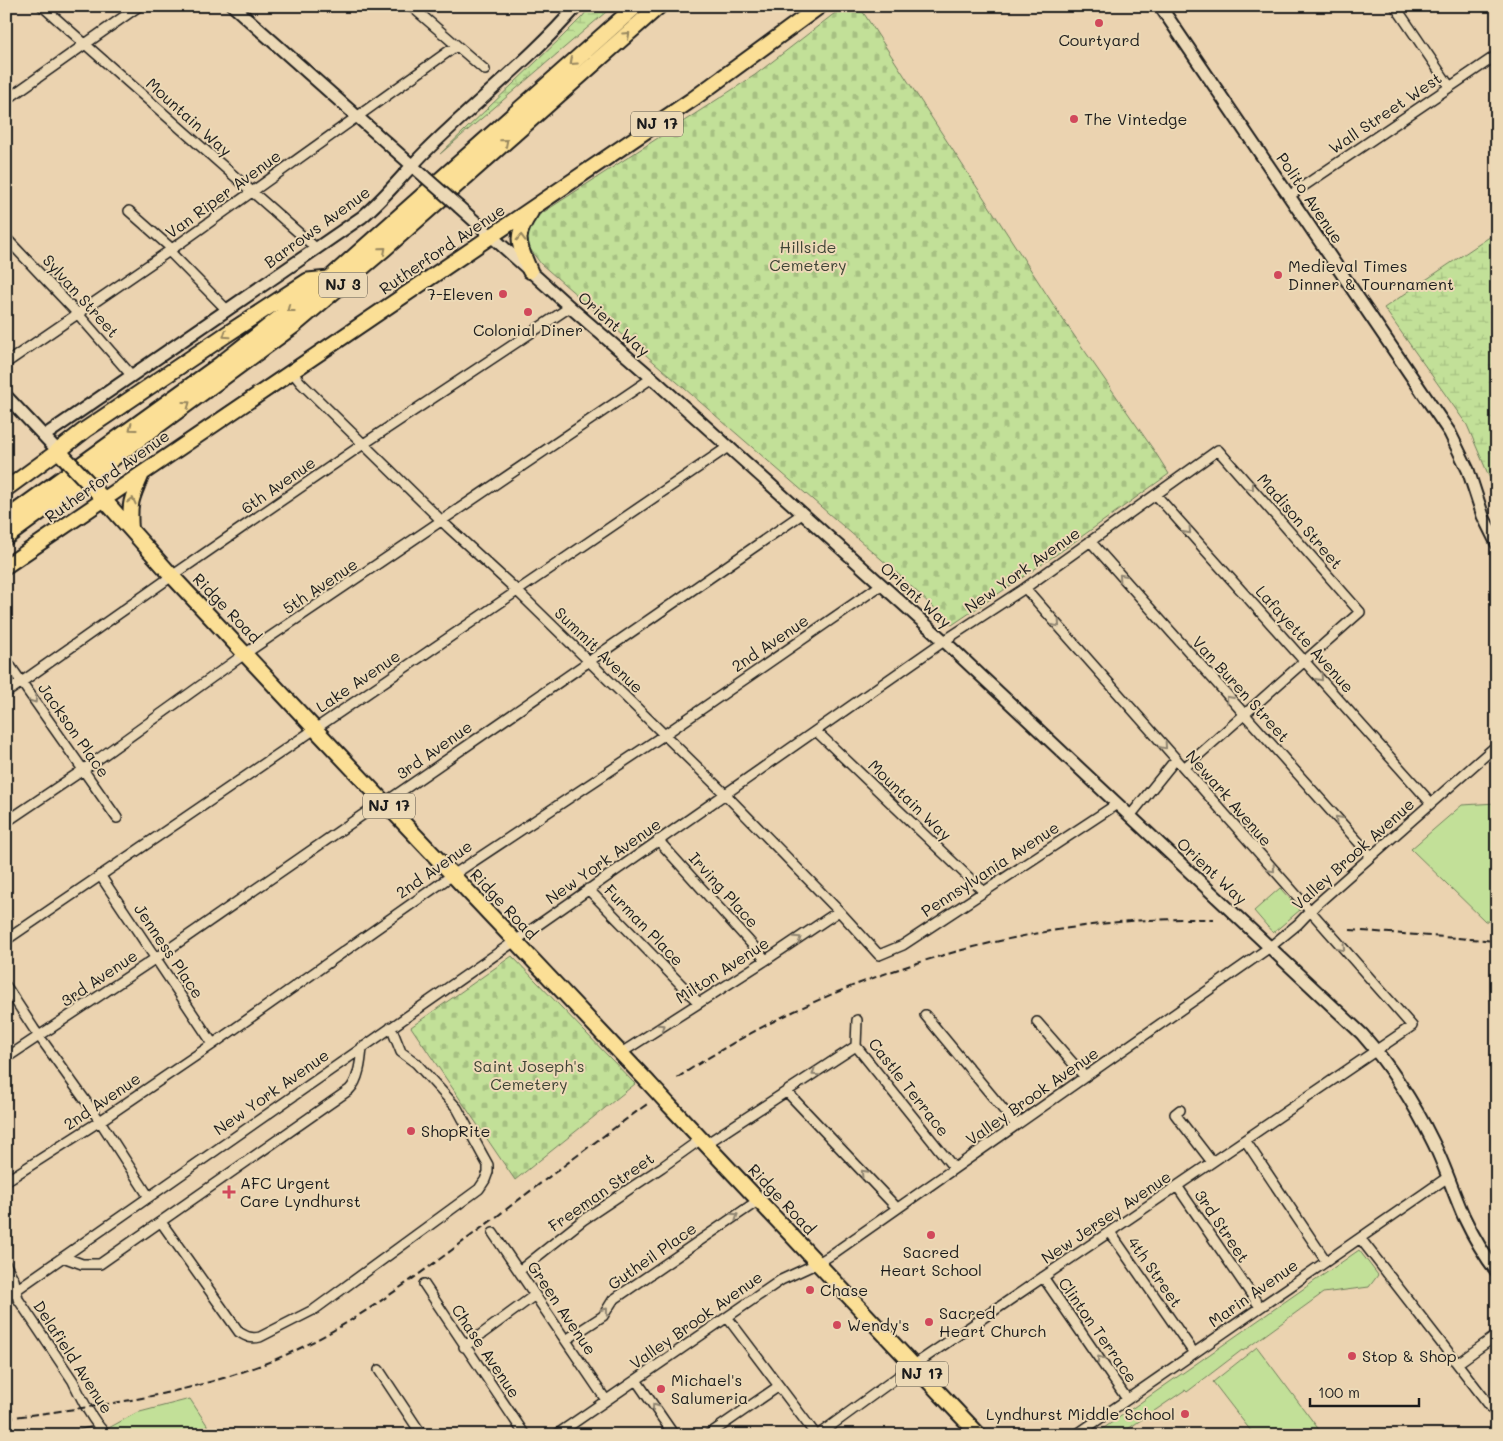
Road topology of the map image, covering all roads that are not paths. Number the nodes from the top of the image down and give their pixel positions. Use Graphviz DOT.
graph roads {
  1 [pos="42,6"];
  2 [pos="139,6"];
  3 [pos="233,6"];
  4 [pos="411,6"];
  5 [pos="577,6"];
  6 [pos="636,6"];
  7 [pos="659,6"];
  8 [pos="820,6"];
  9 [pos="1160,6"];
  10 [pos="1394,6"];
  11 [pos="84,44"];
  12 [pos="456,46"];
  13 [pos="1497,55"];
  14 [pos="484,70"];
  15 [pos="1450,87"];
  16 [pos="6,100"];
  17 [pos="355,117"];
  18 [pos="413,166"];
  19 [pos="251,192"];
  20 [pos="1290,196"];
  21 [pos="534,207"];
  22 [pos="129,211"];
  23 [pos="491,236"];
  24 [pos="6,238"];
  25 [pos="317,249"];
  26 [pos="171,250"];
  27 [pos="530,271"];
  28 [pos="329,279"];
  29 [pos="570,307"];
  30 [pos="227,310"];
  31 [pos="78,314"];
  32 [pos="6,363"];
  33 [pos="292,372"];
  34 [pos="132,376"];
  35 [pos="652,378"];
  36 [pos="6,396"];
  37 [pos="44,436"];
  38 [pos="362,444"];
  39 [pos="728,448"];
  40 [pos="1218,450"];
  41 [pos="62,455"];
  42 [pos="142,473"];
  43 [pos="6,489"];
  44 [pos="1156,494"];
  45 [pos="100,496"];
  46 [pos="802,514"];
  47 [pos="6,520"];
  48 [pos="442,521"];
  49 [pos="131,530"];
  50 [pos="6,536"];
  51 [pos="1090,541"];
  52 [pos="1497,544"];
  53 [pos="6,566"];
  54 [pos="172,576"];
  55 [pos="881,586"];
  56 [pos="1025,588"];
  57 [pos="517,591"];
  58 [pos="944,641"];
  59 [pos="246,654"];
  60 [pos="6,660"];
  61 [pos="589,662"];
  62 [pos="1305,662"];
  63 [pos="22,682"];
  64 [pos="6,693"];
  65 [pos="1244,715"];
  66 [pos="315,729"];
  67 [pos="816,731"];
  68 [pos="664,734"];
  69 [pos="1497,745"];
  70 [pos="1176,759"];
  71 [pos="1184,768"];
  72 [pos="83,770"];
  73 [pos="724,794"];
  74 [pos="384,802"];
  75 [pos="1431,803"];
  76 [pos="1117,804"];
  77 [pos="1130,816"];
  78 [pos="117,818"];
  79 [pos="6,822"];
  80 [pos="658,840"];
  81 [pos="1371,856"];
  82 [pos="453,874"];
  83 [pos="100,875"];
  84 [pos="588,889"];
  85 [pos="983,891"];
  86 [pos="838,912"];
  87 [pos="1310,912"];
  88 [pos="6,940"];
  89 [pos="514,941"];
  90 [pos="1270,947"];
  91 [pos="878,956"];
  92 [pos="156,958"];
  93 [pos="766,960"];
  94 [pos="6,986"];
  95 [pos="699,1004"];
  96 [pos="925,1015"];
  97 [pos="857,1020"];
  98 [pos="1037,1022"];
  99 [pos="1412,1026"];
  100 [pos="391,1027"];
  101 [pos="39,1036"];
  102 [pos="213,1044"];
  103 [pos="856,1046"];
  104 [pos="362,1047"];
  105 [pos="1377,1050"];
  106 [pos="621,1053"];
  107 [pos="6,1058"];
  108 [pos="1084,1077"];
  109 [pos="787,1092"];
  110 [pos="1180,1110"];
  111 [pos="100,1121"];
  112 [pos="1016,1125"];
  113 [pos="1245,1140"];
  114 [pos="704,1142"];
  115 [pos="1212,1162"];
  116 [pos="954,1168"];
  117 [pos="1448,1177"];
  118 [pos="6,1181"];
  119 [pos="1177,1186"];
  120 [pos="149,1197"];
  121 [pos="759,1200"];
  122 [pos="898,1208"];
  123 [pos="161,1222"];
  124 [pos="1110,1232"];
  125 [pos="494,1233"];
  126 [pos="1360,1238"];
  127 [pos="64,1257"];
  128 [pos="1326,1261"];
  129 [pos="818,1263"];
  130 [pos="6,1265"];
  131 [pos="519,1272"];
  132 [pos="1497,1272"];
  133 [pos="1043,1277"];
  134 [pos="424,1284"];
  135 [pos="17,1289"];
  136 [pos="535,1295"];
  137 [pos="6,1297"];
  138 [pos="1260,1307"];
  139 [pos="727,1317"];
  140 [pos="1497,1335"];
  141 [pos="566,1340"];
  142 [pos="464,1347"];
  143 [pos="1194,1353"];
  144 [pos="1458,1363"];
  145 [pos="914,1365"];
  146 [pos="379,1370"];
  147 [pos="636,1380"];
  148 [pos="779,1386"];
  149 [pos="1127,1399"];
  150 [pos="606,1400"];
  151 [pos="1497,1415"];
  152 [pos="105,1432"];
  153 [pos="79,1435"];
  154 [pos="422,1435"];
  155 [pos="525,1435"];
  156 [pos="556,1435"];
  157 [pos="674,1435"];
  158 [pos="708,1435"];
  159 [pos="817,1435"];
  160 [pos="978,1435"];
  161 [pos="1076,1435"];
  1 -- 11 [label="street, Mountain Way"];
  2 -- 11 [label="street"];
  3 -- 17 [label="street, Orient Way"];
  4 -- 12 [label="street"];
  5 -- 18 [label="street, Barrows Avenue"];
  6 -- 28 [label="highway, NJ 3, one-way"];
  50 -- 7 [label="highway, NJ 3, one-way"];
  8 -- 21 [label="main road, Rutherford Avenue / NJ 17"];
  9 -- 20 [label="street, Polito Avenue"];
  10 -- 15 [label="street"];
  11 -- 16 [label="street"];
  11 -- 19 [label="street, Mountain Way"];
  12 -- 14 [label="street"];
  12 -- 17 [label="street, Van Riper Avenue"];
  13 -- 15 [label="street, Wall Street West"];
  15 -- 20 [label="street, Wall Street West"];
  17 -- 18 [label="street, Orient Way"];
  17 -- 19 [label="street, Van Riper Avenue"];
  18 -- 23 [label="street, Orient Way, bridge"];
  18 -- 25 [label="street, Barrows Avenue"];
  19 -- 25 [label="street, Mountain Way"];
  19 -- 26 [label="street, Van Riper Avenue"];
  20 -- 52 [label="street, Polito Avenue"];
  21 -- 23 [label="main road, Rutherford Avenue / NJ 17"];
  27 -- 21 [label="main road, one-way"];
  22 -- 26 [label="street"];
  23 -- 27 [label="street, Orient Way"];
  23 -- 33 [label="main road, Rutherford Avenue / NJ 17"];
  24 -- 31 [label="street, Sylvan Street"];
  25 -- 30 [label="street, Barrows Avenue"];
  26 -- 30 [label="street"];
  26 -- 31 [label="street, Van Riper Avenue"];
  27 -- 29 [label="street, Orient Way"];
  28 -- 41 [label="highway, one-way"];
  28 -- 47 [label="highway, NJ 3, one-way"];
  29 -- 35 [label="street, Orient Way"];
  29 -- 38 [label="street, 6th Avenue"];
  30 -- 34 [label="street, Barrows Avenue"];
  31 -- 32 [label="street, Van Riper Avenue"];
  31 -- 34 [label="street, Sylvan Street"];
  33 -- 38 [label="street, Summit Avenue"];
  33 -- 42 [label="main road, Rutherford Avenue / NJ 17"];
  34 -- 37 [label="street, Barrows Avenue"];
  35 -- 39 [label="street, Orient Way"];
  35 -- 48 [label="street, 5th Avenue"];
  36 -- 37 [label="street, Ridge Road"];
  37 -- 41 [label="street, Ridge Road"];
  38 -- 48 [label="street, Summit Avenue"];
  38 -- 54 [label="street, 6th Avenue"];
  39 -- 46 [label="street, Orient Way"];
  39 -- 57 [label="street, Lake Avenue"];
  40 -- 44 [label="street, New York Avenue"];
  40 -- 62 [label="street, Madison Street, one-way"];
  41 -- 43 [label="main road"];
  41 -- 45 [label="main road, Ridge Road, bridge"];
  42 -- 45 [label="main road, Rutherford Avenue / NJ 17"];
  49 -- 42 [label="main road, one-way"];
  44 -- 51 [label="street, New York Avenue"];
  44 -- 62 [label="street, Lafayette Avenue, one-way"];
  45 -- 49 [label="main road, Ridge Road / NJ 17"];
  45 -- 53 [label="main road, Rutherford Avenue"];
  46 -- 55 [label="street, Orient Way"];
  46 -- 61 [label="street, 3rd Avenue"];
  48 -- 57 [label="street, Summit Avenue"];
  48 -- 59 [label="street, 5th Avenue"];
  49 -- 54 [label="main road, Ridge Road / NJ 17"];
  51 -- 56 [label="street, New York Avenue"];
  65 -- 51 [label="street, Van Buren Street, one-way"];
  54 -- 59 [label="main road, Ridge Road / NJ 17"];
  54 -- 63 [label="street, 6th Avenue"];
  55 -- 58 [label="street, Orient Way"];
  55 -- 68 [label="street, 2nd Avenue"];
  56 -- 58 [label="street, New York Avenue"];
  56 -- 70 [label="street, Newark Avenue, one-way"];
  57 -- 61 [label="street, Summit Avenue"];
  57 -- 66 [label="street, Lake Avenue"];
  58 -- 67 [label="street, New York Avenue"];
  58 -- 76 [label="street, Orient Way"];
  59 -- 66 [label="main road, Ridge Road / NJ 17"];
  59 -- 72 [label="street, 5th Avenue"];
  60 -- 63 [label="street, Jackson Place"];
  61 -- 68 [label="street, Summit Avenue"];
  61 -- 74 [label="street, 3rd Avenue"];
  62 -- 65 [label="street"];
  62 -- 75 [label="street, Lafayette Avenue, one-way"];
  63 -- 64 [label="street, 6th Avenue"];
  63 -- 72 [label="street, Jackson Place, one-way"];
  65 -- 71 [label="street"];
  81 -- 65 [label="street, Van Buren Street, one-way"];
  66 -- 74 [label="main road, Ridge Road / NJ 17"];
  66 -- 83 [label="street, Lake Avenue"];
  67 -- 73 [label="street, New York Avenue"];
  67 -- 85 [label="street, Mountain Way"];
  68 -- 73 [label="street, Summit Avenue"];
  68 -- 82 [label="street, 2nd Avenue"];
  69 -- 75 [label="street, Valley Brook Avenue"];
  70 -- 71 [label="street, Newark Avenue"];
  70 -- 77 [label="street"];
  71 -- 87 [label="street, Newark Avenue, one-way"];
  72 -- 78 [label="street, Jackson Place"];
  72 -- 79 [label="street, 5th Avenue"];
  73 -- 80 [label="street, New York Avenue"];
  73 -- 86 [label="street, Summit Avenue"];
  74 -- 82 [label="main road, Ridge Road / NJ 17"];
  74 -- 92 [label="street, 3rd Avenue"];
  75 -- 81 [label="street, Valley Brook Avenue"];
  76 -- 77 [label="street, Orient Way"];
  76 -- 85 [label="street, Pennsylvania Avenue"];
  77 -- 90 [label="street, Orient Way"];
  80 -- 84 [label="street, New York Avenue"];
  80 -- 93 [label="street, Irving Place"];
  81 -- 87 [label="street, Valley Brook Avenue"];
  82 -- 89 [label="main road, Ridge Road / NJ 17"];
  82 -- 102 [label="street, 2nd Avenue"];
  83 -- 88 [label="street, Lake Avenue"];
  83 -- 92 [label="street, Jenness Place"];
  84 -- 89 [label="street, New York Avenue"];
  84 -- 95 [label="street, Furman Place"];
  85 -- 91 [label="street, Pennsylvania Avenue"];
  86 -- 91 [label="street, Summit Avenue"];
  93 -- 86 [label="street, Milton Avenue, one-way"];
  87 -- 90 [label="street, Valley Brook Avenue"];
  87 -- 99 [label="street, Newark Avenue, one-way"];
  89 -- 100 [label="street, New York Avenue"];
  89 -- 106 [label="main road, Ridge Road / NJ 17"];
  90 -- 105 [label="street, Orient Way"];
  90 -- 108 [label="street, Valley Brook Avenue"];
  92 -- 101 [label="street, 3rd Avenue"];
  92 -- 102 [label="street, Jenness Place"];
  93 -- 95 [label="street, Milton Avenue"];
  94 -- 101 [label="street"];
  106 -- 95 [label="street, Milton Avenue, one-way"];
  96 -- 112 [label="street"];
  97 -- 103 [label="street, Castle Terrace"];
  98 -- 108 [label="street"];
  99 -- 105 [label="street, New Jersey Avenue"];
  100 -- 104 [label="street, New York Avenue"];
  100 -- 123 [label="street"];
  101 -- 107 [label="street, 3rd Avenue"];
  101 -- 111 [label="street"];
  102 -- 111 [label="street, 2nd Avenue"];
  103 -- 109 [label="street, Freeman Street, one-way"];
  103 -- 116 [label="street, Castle Terrace"];
  104 -- 120 [label="street, New York Avenue"];
  104 -- 123 [label="street"];
  105 -- 113 [label="street, New Jersey Avenue"];
  105 -- 117 [label="street, Orient Way"];
  106 -- 114 [label="main road, Ridge Road / NJ 17, bridge"];
  108 -- 112 [label="street, Valley Brook Avenue"];
  109 -- 114 [label="street, Freeman Street"];
  122 -- 109 [label="street, one-way"];
  110 -- 115 [label="street"];
  111 -- 118 [label="street, 2nd Avenue"];
  111 -- 120 [label="street"];
  112 -- 116 [label="street, Valley Brook Avenue"];
  113 -- 115 [label="street, New Jersey Avenue"];
  113 -- 128 [label="street"];
  114 -- 121 [label="main road, Ridge Road / NJ 17"];
  114 -- 131 [label="street, Freeman Street"];
  115 -- 119 [label="street, New Jersey Avenue"];
  116 -- 122 [label="street, Valley Brook Avenue"];
  117 -- 126 [label="street, Marin Avenue"];
  117 -- 132 [label="street, Orient Way"];
  119 -- 124 [label="street, New Jersey Avenue"];
  119 -- 138 [label="street, 3rd Street"];
  120 -- 127 [label="street, New York Avenue"];
  121 -- 129 [label="main road, Ridge Road / NJ 17"];
  141 -- 121 [label="street, Gutheil Place, one-way"];
  122 -- 129 [label="street, Valley Brook Avenue"];
  123 -- 127 [label="street"];
  124 -- 133 [label="street, New Jersey Avenue"];
  124 -- 143 [label="street, 4th Street"];
  125 -- 131 [label="street, Green Avenue"];
  126 -- 128 [label="street, Marin Avenue"];
  126 -- 144 [label="street"];
  127 -- 135 [label="street, New York Avenue"];
  128 -- 138 [label="street, Marin Avenue"];
  129 -- 139 [label="street, Valley Brook Avenue"];
  129 -- 145 [label="main road, Ridge Road / NJ 17"];
  130 -- 135 [label="street, Delafield Avenue"];
  131 -- 136 [label="street, Green Avenue"];
  133 -- 145 [label="street, New Jersey Avenue"];
  149 -- 133 [label="street, Clinton Terrace, one-way"];
  134 -- 142 [label="street, Chase Avenue"];
  135 -- 137 [label="street, New York Avenue"];
  135 -- 152 [label="street, Delafield Avenue"];
  136 -- 141 [label="street, Green Avenue"];
  136 -- 142 [label="street"];
  138 -- 143 [label="street, Marin Avenue"];
  139 -- 147 [label="street, Valley Brook Avenue"];
  139 -- 148 [label="street"];
  140 -- 144 [label="street"];
  141 -- 150 [label="street, Green Avenue"];
  142 -- 155 [label="street, Chase Avenue"];
  143 -- 149 [label="street, Marin Avenue"];
  144 -- 151 [label="street"];
  145 -- 159 [label="street, New Jersey Avenue"];
  145 -- 160 [label="main road, Ridge Road / NJ 17"];
  146 -- 154 [label="street"];
  147 -- 150 [label="street, Valley Brook Avenue"];
  157 -- 147 [label="street, one-way"];
  148 -- 158 [label="street"];
  148 -- 159 [label="street"];
  149 -- 161 [label="street, Marin Avenue"];
  150 -- 156 [label="street, Valley Brook Avenue"];
  152 -- 153 [label="street"];
}
